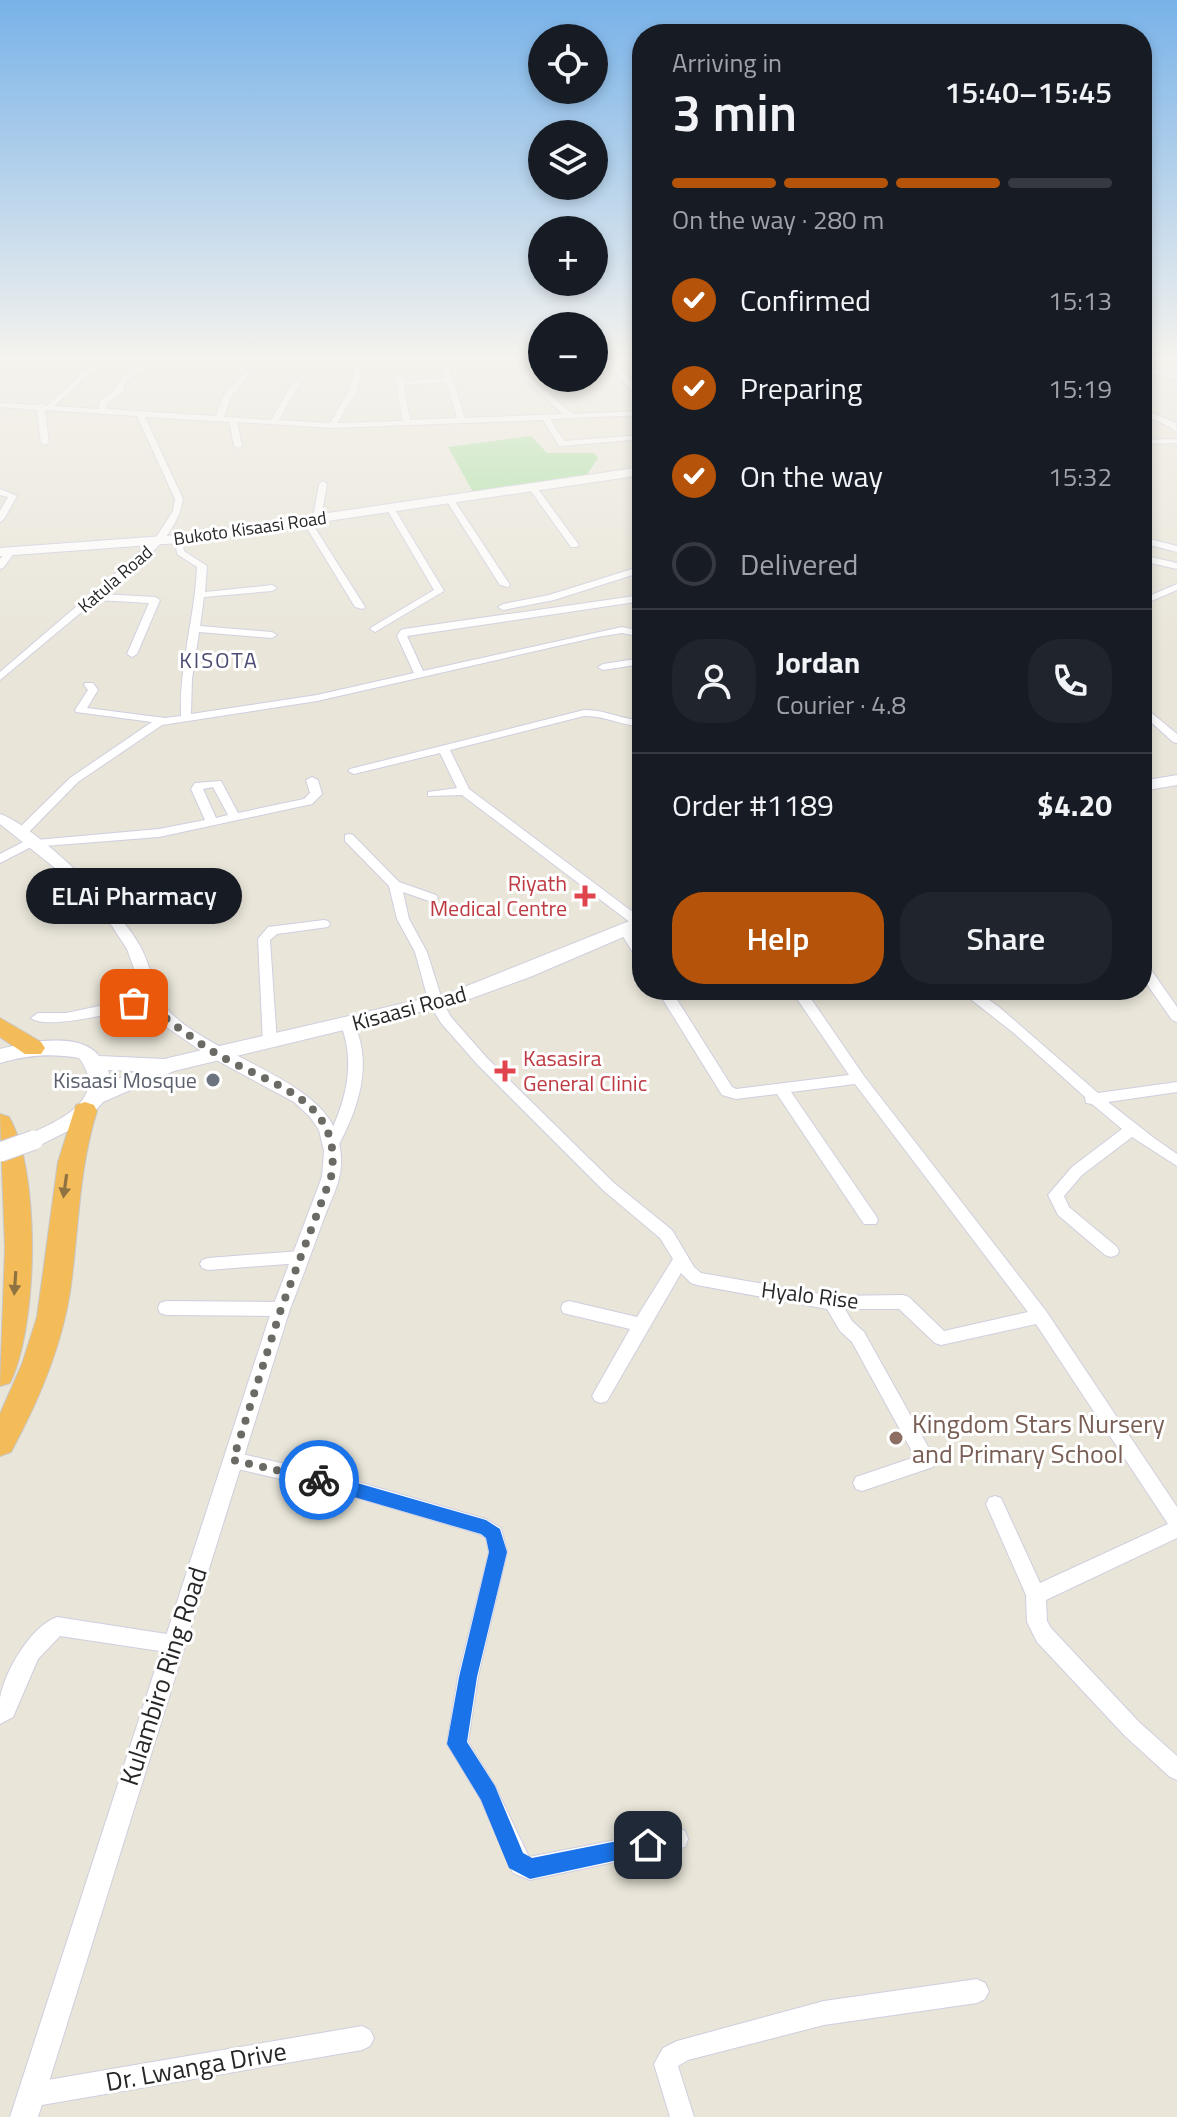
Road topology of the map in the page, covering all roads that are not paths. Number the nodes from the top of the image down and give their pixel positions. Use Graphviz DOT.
graph roads {
  1 [pos="159,455"];
  2 [pos="632,472"];
  3 [pos="323,484"];
  4 [pos="532,487"];
  5 [pos="0,492"];
  6 [pos="450,500"];
  7 [pos="390,508"];
  8 [pos="0,519"];
  9 [pos="312,519"];
  10 [pos="178,539"];
  11 [pos="159,541"];
  12 [pos="1152,543"];
  13 [pos="574,545"];
  14 [pos="1177,549"];
  15 [pos="5,552"];
  16 [pos="1152,560"];
  17 [pos="0,566"];
  18 [pos="1177,566"];
  19 [pos="632,572"];
  20 [pos="505,585"];
  21 [pos="1177,587"];
  22 [pos="272,588"];
  23 [pos="200,595"];
  24 [pos="95,597"];
  25 [pos="1152,598"];
  26 [pos="632,599"];
  27 [pos="360,607"];
  28 [pos="503,607"];
  29 [pos="194,629"];
  30 [pos="375,629"];
  31 [pos="632,632"];
  32 [pos="272,635"];
  33 [pos="132,654"];
  34 [pos="632,663"];
  35 [pos="603,667"];
  36 [pos="419,672"];
  37 [pos="0,677"];
  38 [pos="89,685"];
  39 [pos="1152,717"];
  40 [pos="186,719"];
  41 [pos="165,721"];
  42 [pos="632,724"];
  43 [pos="1177,740"];
  44 [pos="443,747"];
  45 [pos="354,771"];
  46 [pos="312,780"];
  47 [pos="1177,780"];
  48 [pos="1152,784"];
  49 [pos="464,791"];
  50 [pos="432,794"];
  51 [pos="234,816"];
  52 [pos="0,818"];
  53 [pos="212,822"];
  54 [pos="349,838"];
  55 [pos="29,840"];
  56 [pos="0,859"];
  57 [pos="395,885"];
  58 [pos="432,898"];
  59 [pos="632,923"];
  60 [pos="324,924"];
  61 [pos="632,926"];
  62 [pos="1152,981"];
  63 [pos="152,999"];
  64 [pos="670,1000"];
  65 [pos="805,1000"];
  66 [pos="980,1000"];
  67 [pos="436,1003"];
  68 [pos="1177,1017"];
  69 [pos="38,1018"];
  70 [pos="348,1025"];
  71 [pos="0,1026"];
  72 [pos="270,1043"];
  73 [pos="33,1048"];
  74 [pos="218,1055"];
  75 [pos="0,1056"];
  76 [pos="96,1063"];
  77 [pos="168,1065"];
  78 [pos="859,1079"];
  79 [pos="1177,1087"];
  80 [pos="781,1089"];
  81 [pos="1091,1099"];
  82 [pos="91,1104"];
  83 [pos="0,1123"];
  84 [pos="1131,1130"];
  85 [pos="332,1144"];
  86 [pos="0,1152"];
  87 [pos="1177,1161"];
  88 [pos="870,1220"];
  89 [pos="304,1247"];
  90 [pos="1111,1251"];
  91 [pos="681,1259"];
  92 [pos="208,1264"];
  93 [pos="832,1303"];
  94 [pos="166,1308"];
  95 [pos="569,1308"];
  96 [pos="281,1309"];
  97 [pos="1040,1316"];
  98 [pos="641,1325"];
  99 [pos="0,1374"];
  100 [pos="601,1396"];
  101 [pos="0,1443"];
  102 [pos="233,1460"];
  103 [pos="862,1483"];
  104 [pos="995,1504"];
  105 [pos="1177,1526"];
  106 [pos="1036,1595"];
  107 [pos="173,1644"];
  108 [pos="0,1714"];
  109 [pos="1177,1770"];
  110 [pos="677,1839"];
  111 [pos="977,1991"];
  112 [pos="362,2038"];
  113 [pos="27,2106"];
  114 [pos="682,2117"];
  1 -- 11 [label="street, Katula Road"];
  2 -- 4 [label="main road, Bukoto Kisaasi Road"];
  3 -- 9 [label="street"];
  4 -- 6 [label="main road, Bukoto Kisaasi Road"];
  4 -- 13 [label="street"];
  5 -- 8 [label="street"];
  6 -- 7 [label="main road, Bukoto Kisaasi Road"];
  6 -- 20 [label="street"];
  7 -- 9 [label="main road, Bukoto Kisaasi Road"];
  7 -- 30 [label="street"];
  9 -- 10 [label="main road, Bukoto Kisaasi Road"];
  9 -- 27 [label="street"];
  10 -- 11 [label="main road, Bukoto Kisaasi Road"];
  10 -- 23 [label="street"];
  11 -- 15 [label="main road, Bukoto Kisaasi Road"];
  11 -- 24 [label="street, Katula Road"];
  12 -- 14 [label="street"];
  15 -- 17 [label="street"];
  16 -- 18 [label="street"];
  19 -- 28 [label="street"];
  21 -- 25 [label="street"];
  22 -- 23 [label="street"];
  23 -- 29 [label="street"];
  24 -- 33 [label="street"];
  24 -- 37 [label="street, Katula Road"];
  26 -- 36 [label="street"];
  29 -- 32 [label="street"];
  29 -- 40 [label="street"];
  31 -- 36 [label="street"];
  34 -- 35 [label="street"];
  36 -- 40 [label="street"];
  38 -- 41 [label="street"];
  39 -- 43 [label="street"];
  40 -- 41 [label="street"];
  41 -- 55 [label="street"];
  42 -- 44 [label="street"];
  44 -- 45 [label="street"];
  44 -- 49 [label="street"];
  46 -- 51 [label="street"];
  47 -- 48 [label="main road"];
  49 -- 50 [label="street"];
  49 -- 59 [label="street"];
  51 -- 53 [label="street"];
  51 -- 53 [label="street"];
  52 -- 55 [label="street"];
  53 -- 55 [label="street"];
  54 -- 57 [label="street"];
  55 -- 56 [label="street"];
  55 -- 63 [label="street"];
  57 -- 58 [label="street"];
  57 -- 67 [label="street"];
  60 -- 72 [label="street"];
  61 -- 67 [label="main road, Kisaasi Road"];
  62 -- 68 [label="street"];
  63 -- 69 [label="street"];
  63 -- 74 [label="street"];
  64 -- 80 [label="street"];
  65 -- 78 [label="street"];
  66 -- 81 [label="street"];
  67 -- 70 [label="main road, Kisaasi Road"];
  67 -- 91 [label="street, Hyalo Rise"];
  70 -- 72 [label="main road, Kisaasi Road"];
  70 -- 85 [label="street"];
  71 -- 73 [label="highway"];
  72 -- 74 [label="main road, Kisaasi Road"];
  73 -- 75 [label="main road"];
  73 -- 76 [label="main road"];
  74 -- 77 [label="main road, Kisaasi Road"];
  74 -- 85 [label="street"];
  76 -- 77 [label="main road"];
  76 -- 82 [label="main road"];
  77 -- 82 [label="main road"];
  78 -- 80 [label="street"];
  78 -- 97 [label="street"];
  79 -- 81 [label="street"];
  80 -- 88 [label="street"];
  81 -- 84 [label="street"];
  82 -- 86 [label="main road, bridge"];
  82 -- 101 [label="highway, one-way"];
  83 -- 99 [label="highway, one-way"];
  84 -- 87 [label="street"];
  84 -- 90 [label="street"];
  85 -- 89 [label="street, Kulambiro Ring Road"];
  89 -- 92 [label="street"];
  89 -- 96 [label="street, Kulambiro Ring Road"];
  91 -- 93 [label="street, Hyalo Rise"];
  91 -- 98 [label="street"];
  93 -- 97 [label="street, Hyalo Rise"];
  93 -- 103 [label="street"];
  94 -- 96 [label="street"];
  95 -- 98 [label="street"];
  96 -- 102 [label="street, Kulambiro Ring Road"];
  97 -- 105 [label="street"];
  98 -- 100 [label="street"];
  102 -- 107 [label="street, Kulambiro Ring Road"];
  102 -- 110 [label="street"];
  104 -- 106 [label="street"];
  105 -- 106 [label="street"];
  106 -- 109 [label="street"];
  107 -- 108 [label="street"];
  107 -- 113 [label="street, Kulambiro Ring Road"];
  111 -- 114 [label="street"];
  112 -- 113 [label="street, Dr. Lwanga Drive"];
}
